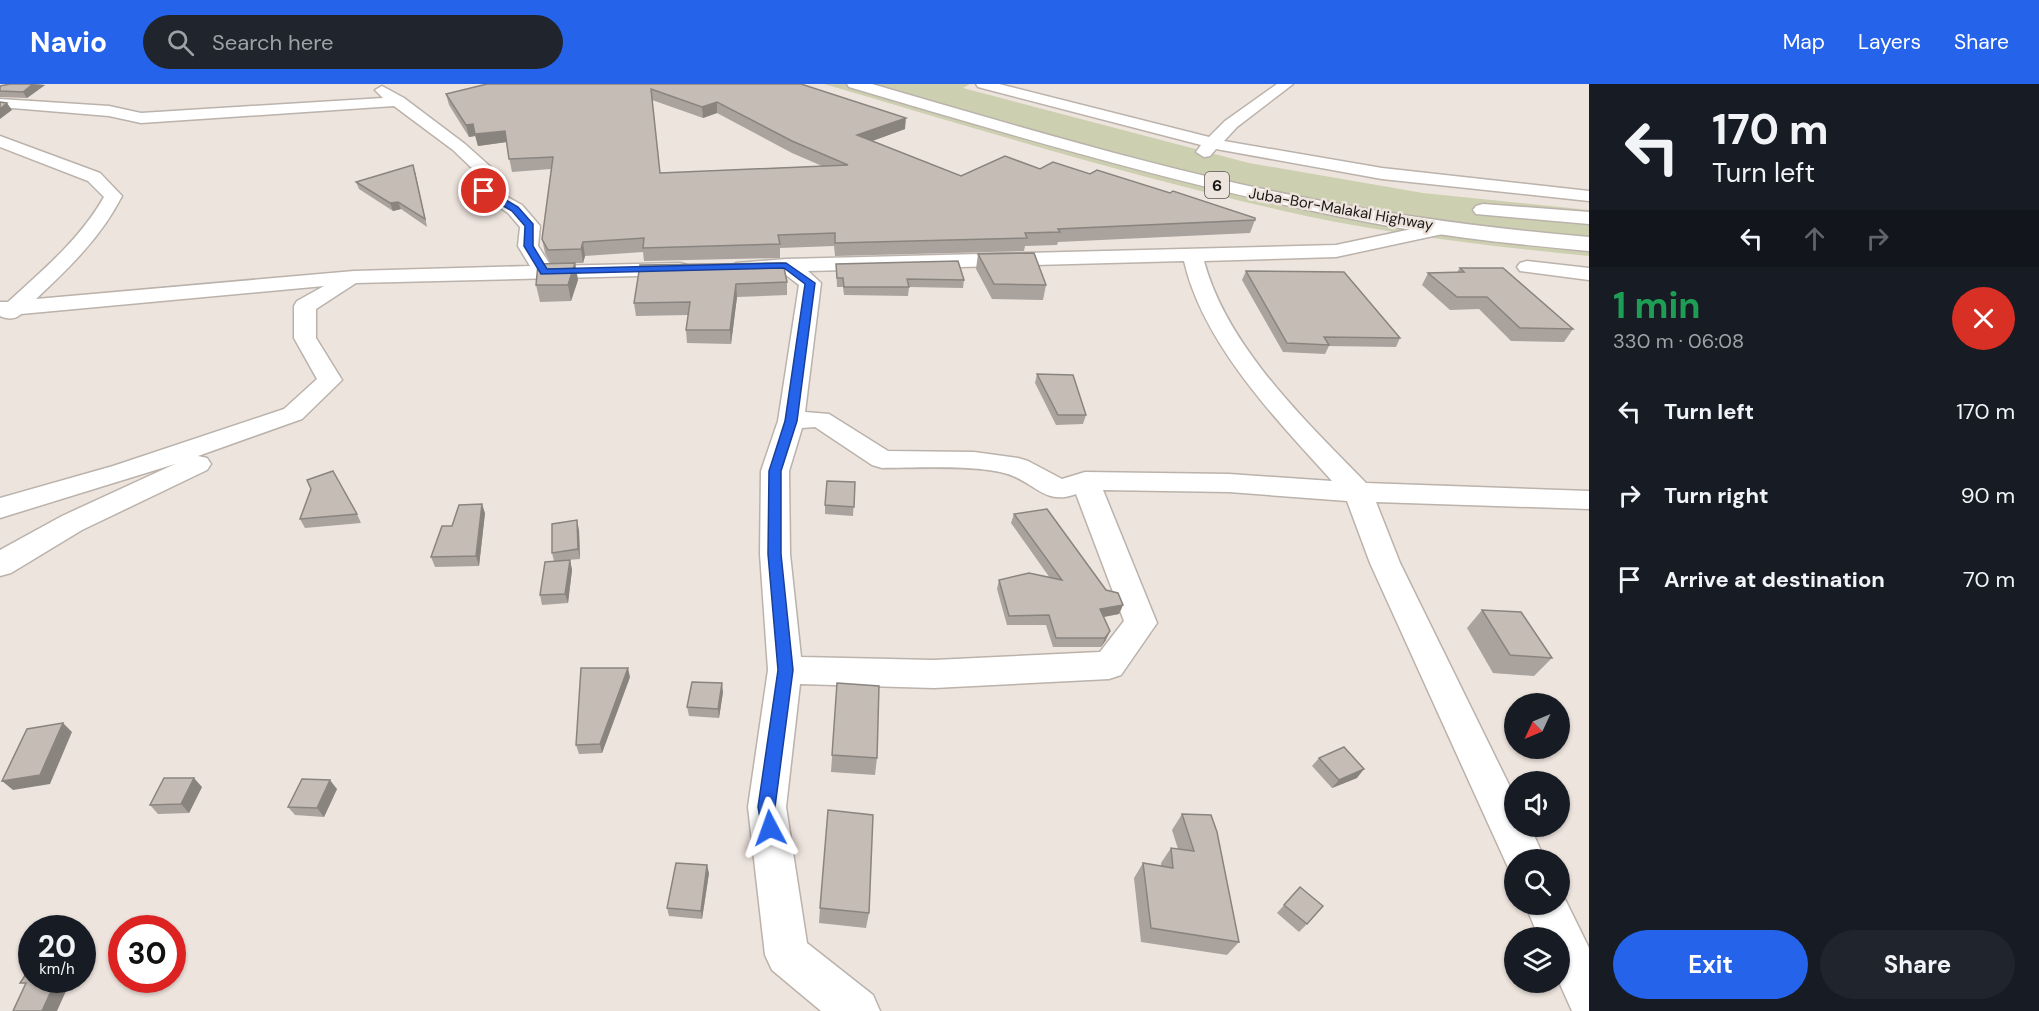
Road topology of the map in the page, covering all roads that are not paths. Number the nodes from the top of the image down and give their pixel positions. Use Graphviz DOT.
graph roads {
  1 [pos="373,84"];
  2 [pos="855,84"];
  3 [pos="1286,84"];
  4 [pos="977,90"];
  5 [pos="399,101"];
  6 [pos="0,103"];
  7 [pos="0,141"];
  8 [pos="1215,142"];
  9 [pos="1186,155"];
  10 [pos="1219,164"];
  11 [pos="1589,196"];
  12 [pos="1461,207"];
  13 [pos="1589,218"];
  14 [pos="1445,228"];
  15 [pos="1587,246"];
  16 [pos="1194,255"];
  17 [pos="786,266"];
  18 [pos="728,267"];
  19 [pos="1527,267"];
  20 [pos="705,268"];
  21 [pos="544,272"];
  22 [pos="1589,274"];
  23 [pos="354,278"];
  24 [pos="7,308"];
  25 [pos="0,323"];
  26 [pos="292,414"];
  27 [pos="791,421"];
  28 [pos="1085,481"];
  29 [pos="1358,492"];
  30 [pos="1589,500"];
  31 [pos="0,508"];
  32 [pos="0,565"];
  33 [pos="785,670"];
  34 [pos="1520,849"];
  35 [pos="1551,915"];
  36 [pos="1589,998"];
  37 [pos="857,1011"];
  1 -- 5 [label="street"];
  2 -- 14 [label="highway, Juba-Bor-Malakal Highway / 6"];
  3 -- 8 [label="street"];
  4 -- 8 [label="street"];
  4 -- 9 [label="highway, 6"];
  5 -- 6 [label="street"];
  5 -- 21 [label="street"];
  7 -- 24 [label="street"];
  8 -- 9 [label="street"];
  8 -- 11 [label="street"];
  9 -- 10 [label="highway, 6"];
  12 -- 13 [label="highway"];
  14 -- 15 [label="highway, Juba-Bor-Malakal Highway / 6"];
  14 -- 16 [label="street"];
  16 -- 17 [label="street"];
  16 -- 29 [label="street"];
  17 -- 18 [label="street"];
  17 -- 27 [label="street"];
  19 -- 22 [label="street"];
  20 -- 21 [label="street"];
  21 -- 23 [label="street"];
  23 -- 24 [label="street"];
  23 -- 26 [label="street"];
  24 -- 25 [label="street"];
  26 -- 31 [label="street"];
  26 -- 32 [label="street"];
  27 -- 28 [label="street"];
  27 -- 33 [label="street"];
  28 -- 29 [label="street"];
  28 -- 33 [label="street"];
  29 -- 30 [label="street"];
  29 -- 34 [label="street"];
  33 -- 37 [label="street"];
  35 -- 36 [label="street"];
}
